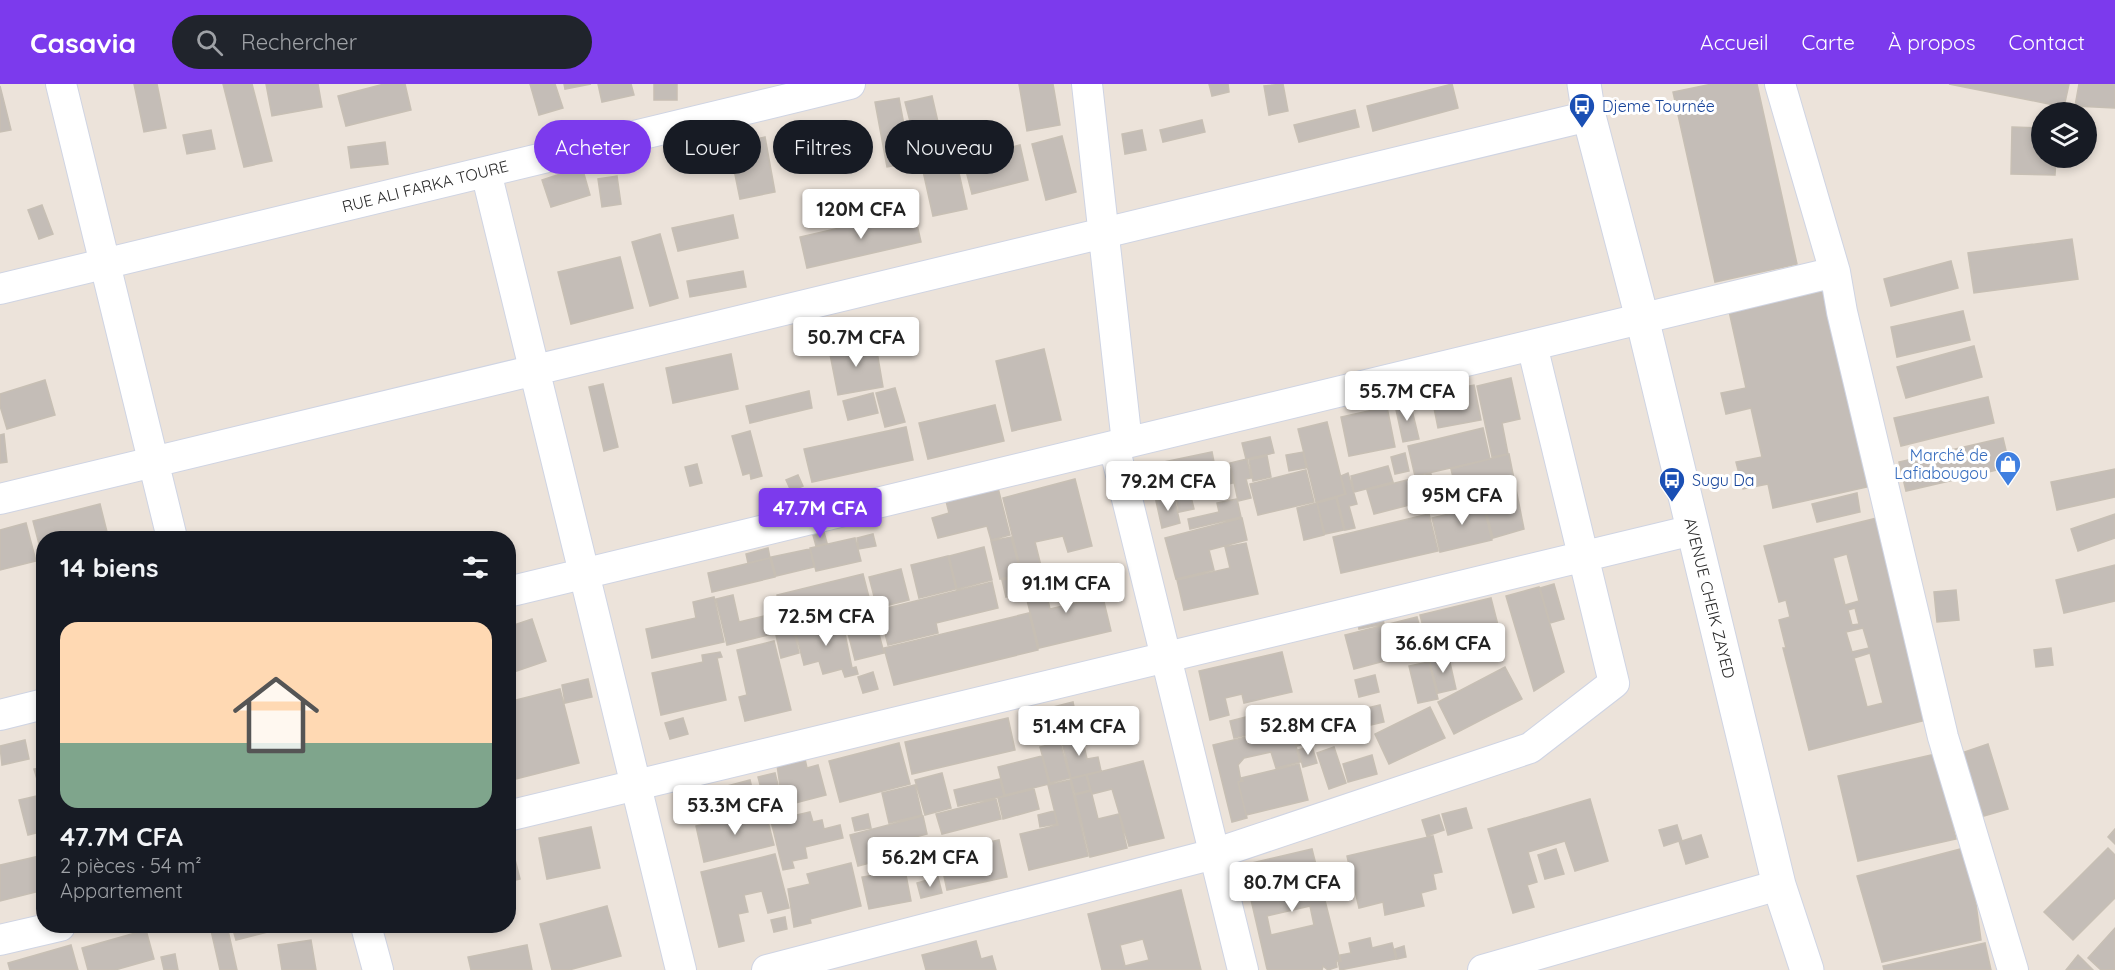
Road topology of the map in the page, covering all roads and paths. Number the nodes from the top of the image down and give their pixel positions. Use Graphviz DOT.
graph roads {
  1 [pos="61,84"];
  2 [pos="850,84"];
  3 [pos="1087,84"];
  4 [pos="1584,84"];
  5 [pos="1780,84"];
  6 [pos="788,91"];
  7 [pos="1589,116"];
  8 [pos="486,172"];
  9 [pos="1104,233"];
  10 [pos="105,264"];
  11 [pos="1835,272"];
  12 [pos="0,289"];
  13 [pos="1642,318"];
  14 [pos="1532,345"];
  15 [pos="534,370"];
  16 [pos="1121,444"];
  17 [pos="153,462"];
  18 [pos="0,499"];
  19 [pos="1694,530"];
  20 [pos="170,531"];
  21 [pos="1583,557"];
  22 [pos="584,573"];
  23 [pos="516,590"];
  24 [pos="1166,657"];
  25 [pos="36,706"];
  26 [pos="0,715"];
  27 [pos="636,785"];
  28 [pos="516,814"];
  29 [pos="1214,854"];
  30 [pos="1779,885"];
  31 [pos="36,932"];
  32 [pos="368,933"];
  33 [pos="0,940"];
  34 [pos="378,970"];
  35 [pos="681,970"];
  36 [pos="766,970"];
  37 [pos="1243,970"];
  38 [pos="1483,970"];
  39 [pos="1807,970"];
  40 [pos="2013,970"];
  1 -- 10 [label="street"];
  2 -- 6 [label="street, RUE ALI FARKA TOURE"];
  3 -- 9 [label="street"];
  4 -- 7 [label="street, AVENUE CHEIK ZAYED"];
  5 -- 11 [label="street"];
  6 -- 8 [label="street, RUE ALI FARKA TOURE"];
  7 -- 9 [label="street"];
  7 -- 13 [label="street, AVENUE CHEIK ZAYED"];
  8 -- 10 [label="street, RUE ALI FARKA TOURE"];
  8 -- 15 [label="street"];
  9 -- 15 [label="street"];
  9 -- 16 [label="street"];
  10 -- 12 [label="street, RUE ALI FARKA TOURE"];
  10 -- 17 [label="street"];
  11 -- 13 [label="street"];
  11 -- 40 [label="street"];
  13 -- 14 [label="street"];
  13 -- 19 [label="street, AVENUE CHEIK ZAYED"];
  14 -- 16 [label="street"];
  14 -- 21 [label="street"];
  15 -- 17 [label="street"];
  15 -- 22 [label="street"];
  16 -- 22 [label="street"];
  16 -- 24 [label="street"];
  17 -- 18 [label="street"];
  17 -- 20 [label="street"];
  19 -- 21 [label="street"];
  19 -- 30 [label="street, AVENUE CHEIK ZAYED"];
  21 -- 24 [label="street"];
  21 -- 29 [label="street"];
  22 -- 23 [label="street"];
  22 -- 27 [label="street"];
  24 -- 27 [label="street"];
  24 -- 29 [label="street"];
  25 -- 26 [label="street"];
  27 -- 28 [label="street"];
  27 -- 35 [label="street"];
  29 -- 36 [label="street"];
  29 -- 37 [label="street"];
  30 -- 38 [label="street"];
  30 -- 39 [label="street, AVENUE CHEIK ZAYED"];
  31 -- 33 [label="street"];
  32 -- 34 [label="street"];
}
